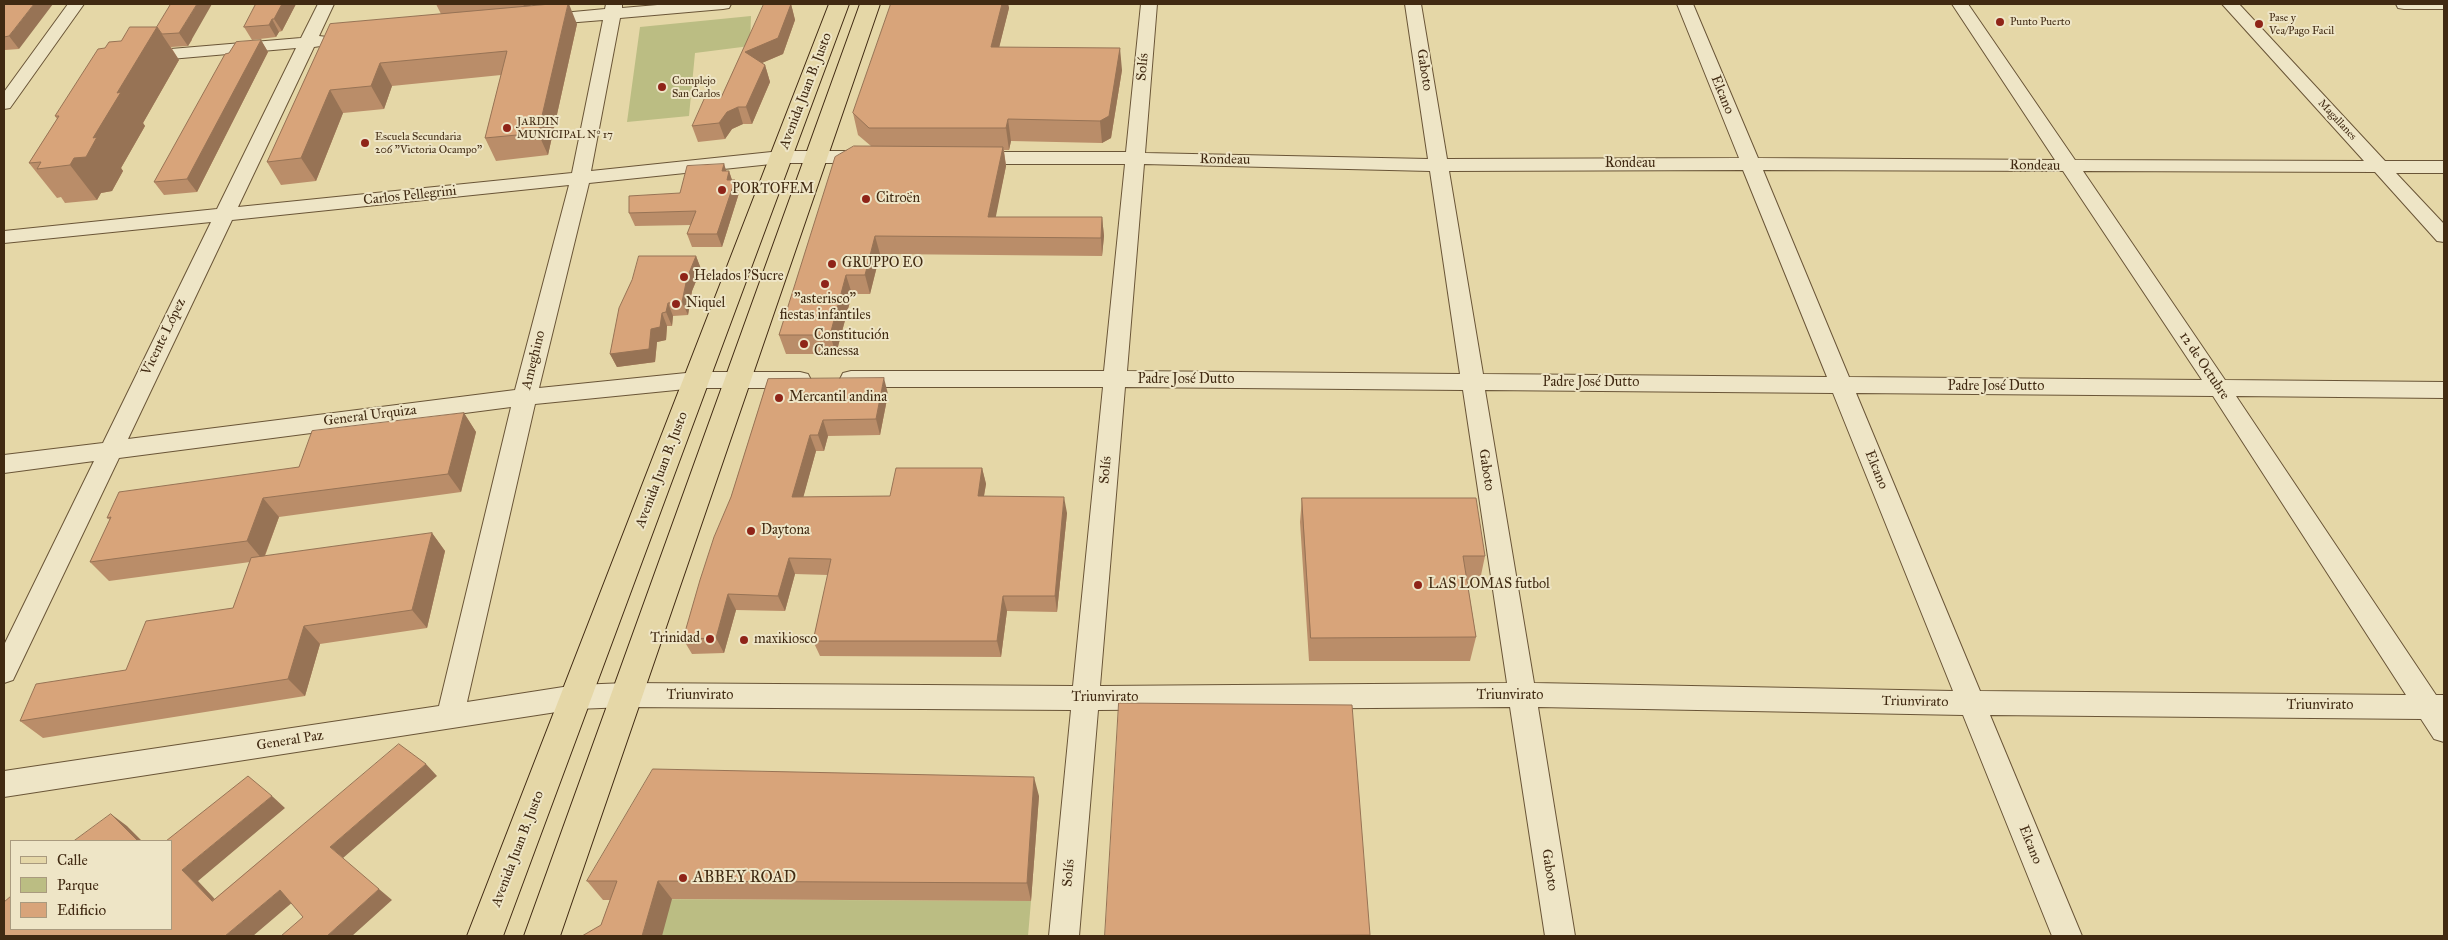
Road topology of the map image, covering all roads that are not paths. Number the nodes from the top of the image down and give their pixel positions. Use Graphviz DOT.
graph roads {
  1 [pos="76,4"];
  2 [pos="326,4"];
  3 [pos="723,4"];
  4 [pos="839,4"];
  5 [pos="870,4"];
  6 [pos="1149,4"];
  7 [pos="1413,4"];
  8 [pos="1685,4"];
  9 [pos="1960,4"];
  10 [pos="2230,4"];
  11 [pos="2404,4"];
  12 [pos="2444,4"];
  13 [pos="613,8"];
  14 [pos="529,22"];
  15 [pos="337,40"];
  16 [pos="308,42"];
  17 [pos="159,55"];
  18 [pos="4,104"];
  19 [pos="781,157"];
  20 [pos="816,157"];
  21 [pos="886,157"];
  22 [pos="956,158"];
  23 [pos="1135,158"];
  24 [pos="1750,164"];
  25 [pos="1439,165"];
  26 [pos="2070,167"];
  27 [pos="2381,168"];
  28 [pos="2444,168"];
  29 [pos="580,179"];
  30 [pos="224,214"];
  31 [pos="2444,236"];
  32 [pos="4,238"];
  33 [pos="696,380"];
  34 [pos="738,380"];
  35 [pos="1115,380"];
  36 [pos="1473,382"];
  37 [pos="1841,386"];
  38 [pos="2219,388"];
  39 [pos="2444,390"];
  40 [pos="525,397"];
  41 [pos="110,450"];
  42 [pos="4,464"];
  43 [pos="4,672"];
  44 [pos="627,695"];
  45 [pos="1522,695"];
  46 [pos="576,697"];
  47 [pos="1085,698"];
  48 [pos="1972,703"];
  49 [pos="2437,707"];
  50 [pos="450,716"];
  51 [pos="2444,730"];
  52 [pos="4,784"];
  53 [pos="485,936"];
  54 [pos="542,936"];
  55 [pos="1064,936"];
  56 [pos="1560,936"];
  57 [pos="2067,936"];
  1 -- 18 [label="street"];
  2 -- 16 [label="street, Vicente López"];
  3 -- 13 [label="street"];
  4 -- 19 [label="main road, Avenida Juan B. Justo"];
  5 -- 20 [label="main road"];
  6 -- 23 [label="street, Solís"];
  7 -- 25 [label="street, Gaboto"];
  8 -- 24 [label="street, Elcano"];
  9 -- 26 [label="street, 12 de Octubre"];
  10 -- 27 [label="street, Magallanes"];
  11 -- 12 [label="street"];
  13 -- 14 [label="street"];
  13 -- 29 [label="street, Ameghino"];
  15 -- 16 [label="street"];
  16 -- 17 [label="street"];
  16 -- 30 [label="street, Vicente López"];
  19 -- 20 [label="street, Carlos Pellegrini"];
  19 -- 29 [label="street, Carlos Pellegrini"];
  19 -- 33 [label="main road, Avenida Juan B. Justo"];
  20 -- 21 [label="street"];
  20 -- 34 [label="main road"];
  22 -- 23 [label="street, Rondeau"];
  23 -- 25 [label="street, Rondeau"];
  23 -- 35 [label="street, Solís"];
  24 -- 25 [label="street, Rondeau"];
  24 -- 26 [label="street, Rondeau"];
  24 -- 37 [label="street, Elcano"];
  25 -- 36 [label="street, Gaboto"];
  26 -- 27 [label="street, Rondeau"];
  26 -- 38 [label="street, 12 de Octubre"];
  27 -- 28 [label="street, Rondeau"];
  27 -- 31 [label="street, Magallanes"];
  29 -- 30 [label="street, Carlos Pellegrini"];
  29 -- 40 [label="street, Ameghino"];
  30 -- 32 [label="street, Carlos Pellegrini"];
  30 -- 41 [label="street, Vicente López"];
  33 -- 34 [label="street, General Urquiza"];
  33 -- 40 [label="street, General Urquiza"];
  33 -- 46 [label="main road, Avenida Juan B. Justo"];
  34 -- 35 [label="street, Padre José Dutto"];
  34 -- 44 [label="main road"];
  35 -- 36 [label="street, Padre José Dutto"];
  35 -- 47 [label="street, Solís"];
  36 -- 37 [label="street, Padre José Dutto"];
  36 -- 45 [label="street, Gaboto"];
  37 -- 38 [label="street, Padre José Dutto"];
  37 -- 48 [label="street, Elcano"];
  38 -- 39 [label="street, Padre José Dutto"];
  38 -- 49 [label="street, 12 de Octubre"];
  40 -- 41 [label="street, General Urquiza"];
  40 -- 50 [label="street, Ameghino"];
  41 -- 42 [label="street, General Urquiza"];
  41 -- 43 [label="street, Vicente López"];
  44 -- 46 [label="street, Triunvirato"];
  44 -- 47 [label="street, Triunvirato"];
  44 -- 54 [label="main road"];
  45 -- 47 [label="street, Triunvirato"];
  45 -- 48 [label="street, Triunvirato"];
  45 -- 56 [label="street, Gaboto"];
  46 -- 50 [label="street, General Paz"];
  46 -- 53 [label="main road, Avenida Juan B. Justo"];
  47 -- 55 [label="street, Solís"];
  48 -- 49 [label="street, Triunvirato"];
  48 -- 57 [label="street, Elcano"];
  49 -- 51 [label="street, 12 de Octubre"];
  50 -- 52 [label="street, General Paz"];
}
